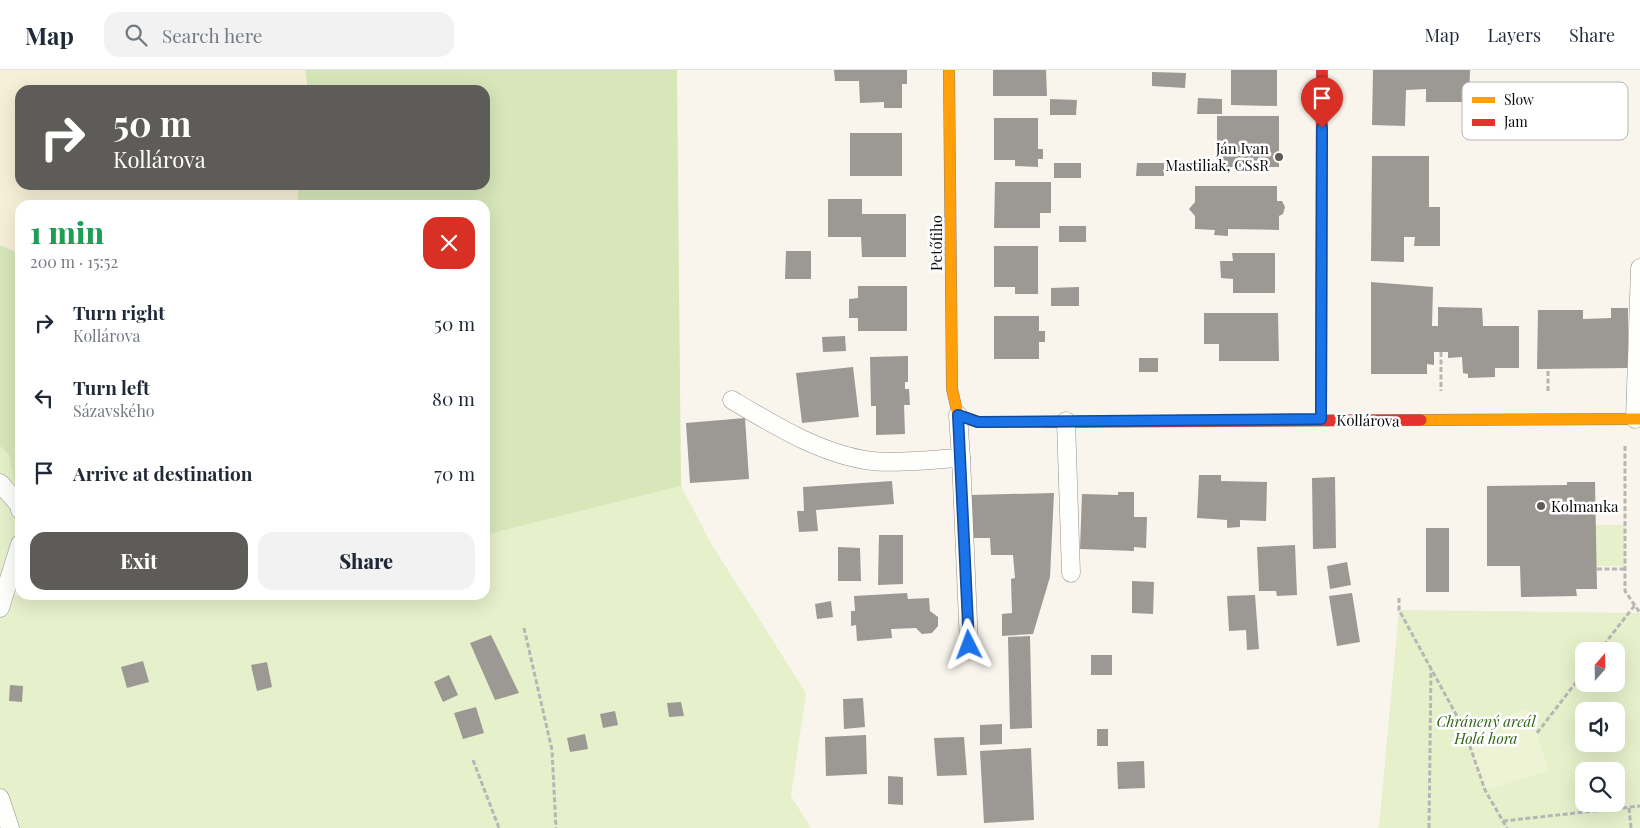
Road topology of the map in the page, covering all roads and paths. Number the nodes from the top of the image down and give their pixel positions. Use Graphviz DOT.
graph roads {
  1 [pos="949,70"];
  2 [pos="1322,70"];
  3 [pos="1640,268"];
  4 [pos="1441,352"];
  5 [pos="1548,369"];
  6 [pos="1441,398"];
  7 [pos="1548,398"];
  8 [pos="732,400"];
  9 [pos="958,415"];
  10 [pos="1321,419"];
  11 [pos="1634,419"];
  12 [pos="1066,421"];
  13 [pos="961,458"];
  14 [pos="0,482"];
  15 [pos="15,501"];
  16 [pos="15,560"];
  17 [pos="1597,569"];
  18 [pos="1625,569"];
  19 [pos="1071,573"];
  20 [pos="1399,598"];
  21 [pos="1635,605"];
  22 [pos="0,608"];
  23 [pos="1640,613"];
  24 [pos="524,628"];
  25 [pos="1606,642"];
  26 [pos="969,645"];
  27 [pos="1431,668"];
  28 [pos="1575,684"];
  29 [pos="1537,733"];
  30 [pos="473,760"];
  31 [pos="0,798"];
  32 [pos="1640,806"];
  33 [pos="1629,808"];
  34 [pos="1504,821"];
  35 [pos="10,828"];
  36 [pos="499,828"];
  37 [pos="556,828"];
  38 [pos="1429,828"];
  39 [pos="1508,828"];
  40 [pos="1631,828"];
  1 -- 9 [label="street, Petőfiho"];
  2 -- 10 [label="street"];
  3 -- 11 [label="lane"];
  4 -- 6 [label="path"];
  5 -- 7 [label="path"];
  8 -- 13 [label="lane"];
  9 -- 12 [label="street, Kollárova"];
  9 -- 13 [label="lane"];
  10 -- 11 [label="street, Kollárova"];
  10 -- 12 [label="street, Kollárova"];
  11 -- 18 [label="path"];
  12 -- 19 [label="lane"];
  13 -- 26 [label="lane"];
  14 -- 15 [label="lane"];
  16 -- 22 [label="lane"];
  17 -- 18 [label="path"];
  18 -- 21 [label="path"];
  20 -- 27 [label="path"];
  21 -- 23 [label="path"];
  21 -- 25 [label="path"];
  24 -- 37 [label="path"];
  27 -- 34 [label="path"];
  27 -- 38 [label="path"];
  28 -- 29 [label="path"];
  30 -- 36 [label="path"];
  31 -- 35 [label="lane"];
  32 -- 33 [label="path"];
  33 -- 34 [label="path"];
  33 -- 40 [label="path"];
  34 -- 39 [label="path"];
}
